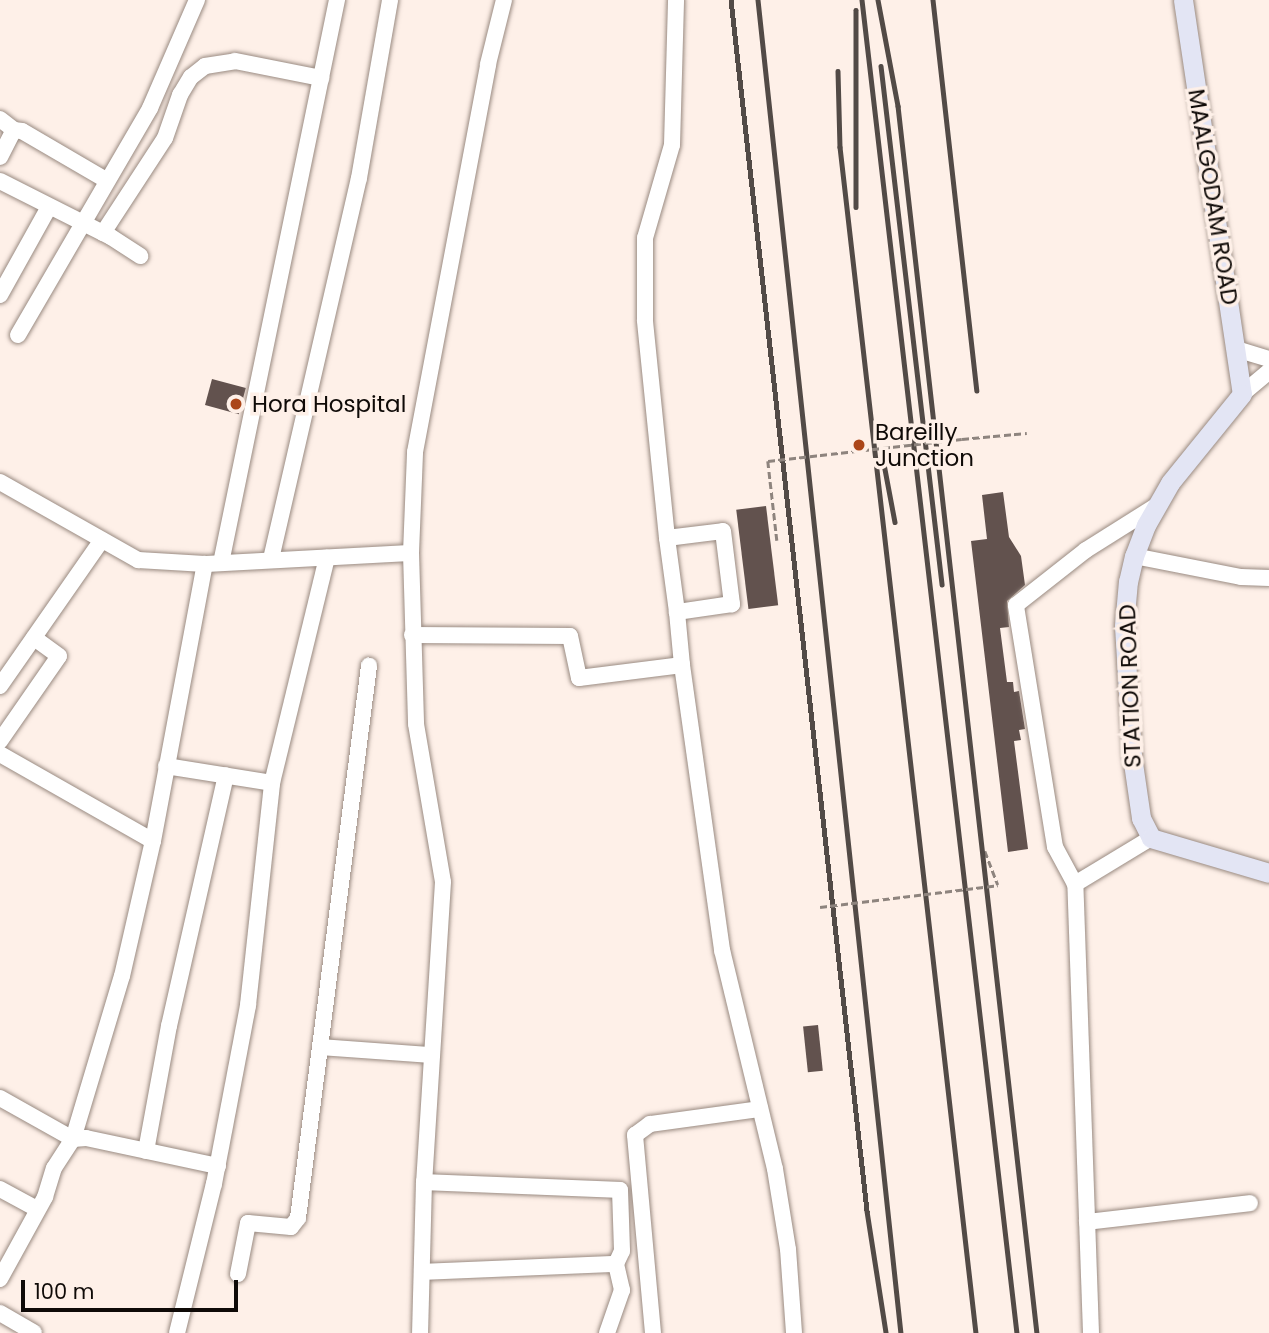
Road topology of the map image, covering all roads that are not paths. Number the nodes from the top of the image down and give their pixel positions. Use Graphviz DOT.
graph roads {
  1 [pos="197,0"];
  2 [pos="337,0"];
  3 [pos="390,0"];
  4 [pos="504,0"];
  5 [pos="676,0"];
  6 [pos="1183,0"];
  7 [pos="321,78"];
  8 [pos="0,119"];
  9 [pos="14,130"];
  10 [pos="0,157"];
  11 [pos="106,180"];
  12 [pos="0,181"];
  13 [pos="49,207"];
  14 [pos="81,223"];
  15 [pos="103,233"];
  16 [pos="140,256"];
  17 [pos="0,295"];
  18 [pos="18,335"];
  19 [pos="1236,349"];
  20 [pos="1269,359"];
  21 [pos="1269,370"];
  22 [pos="1242,394"];
  23 [pos="0,482"];
  24 [pos="1157,506"];
  25 [pos="667,538"];
  26 [pos="102,540"];
  27 [pos="411,553"];
  28 [pos="1134,556"];
  29 [pos="327,558"];
  30 [pos="271,559"];
  31 [pos="213,563"];
  32 [pos="1269,578"];
  33 [pos="677,612"];
  34 [pos="412,635"];
  35 [pos="34,638"];
  36 [pos="682,665"];
  37 [pos="369,666"];
  38 [pos="2,680"];
  39 [pos="0,741"];
  40 [pos="0,754"];
  41 [pos="166,766"];
  42 [pos="226,775"];
  43 [pos="272,783"];
  44 [pos="1152,838"];
  45 [pos="153,841"];
  46 [pos="1269,873"];
  47 [pos="1075,884"];
  48 [pos="321,1047"];
  49 [pos="430,1055"];
  50 [pos="0,1098"];
  51 [pos="760,1109"];
  52 [pos="73,1139"];
  53 [pos="146,1151"];
  54 [pos="218,1166"];
  55 [pos="424,1182"];
  56 [pos="640,1185"];
  57 [pos="0,1189"];
  58 [pos="620,1190"];
  59 [pos="1250,1203"];
  60 [pos="37,1209"];
  61 [pos="1087,1222"];
  62 [pos="616,1264"];
  63 [pos="422,1272"];
  64 [pos="238,1273"];
  65 [pos="0,1279"];
  66 [pos="0,1313"];
  67 [pos="34,1333"];
  68 [pos="177,1333"];
  69 [pos="420,1333"];
  70 [pos="607,1333"];
  71 [pos="653,1333"];
  72 [pos="794,1333"];
  73 [pos="1091,1333"];
  1 -- 11 [label="street"];
  2 -- 7 [label="street"];
  3 -- 30 [label="street"];
  4 -- 27 [label="street"];
  5 -- 25 [label="street"];
  6 -- 19 [label="main road, MAALGODAM ROAD"];
  7 -- 15 [label="street"];
  7 -- 31 [label="street"];
  8 -- 9 [label="street"];
  9 -- 10 [label="street"];
  9 -- 11 [label="street"];
  11 -- 14 [label="street"];
  12 -- 13 [label="street"];
  13 -- 14 [label="street"];
  13 -- 17 [label="street"];
  14 -- 15 [label="street"];
  14 -- 18 [label="street"];
  15 -- 16 [label="street"];
  19 -- 20 [label="street"];
  19 -- 22 [label="main road, MAALGODAM ROAD"];
  21 -- 22 [label="street, STATION ROAD"];
  22 -- 24 [label="main road, STATION ROAD"];
  23 -- 26 [label="street"];
  24 -- 28 [label="main road, STATION ROAD"];
  24 -- 47 [label="street"];
  25 -- 33 [label="street"];
  25 -- 33 [label="street"];
  26 -- 31 [label="street"];
  26 -- 35 [label="street"];
  27 -- 29 [label="street"];
  27 -- 34 [label="street"];
  28 -- 32 [label="street"];
  28 -- 44 [label="main road, STATION ROAD"];
  29 -- 30 [label="street"];
  29 -- 43 [label="street"];
  30 -- 31 [label="street"];
  31 -- 41 [label="street"];
  33 -- 36 [label="street"];
  34 -- 36 [label="street"];
  34 -- 49 [label="street"];
  35 -- 38 [label="street"];
  35 -- 39 [label="street"];
  36 -- 51 [label="street"];
  37 -- 48 [label="street"];
  40 -- 45 [label="street"];
  41 -- 42 [label="street"];
  41 -- 45 [label="street"];
  42 -- 43 [label="street"];
  42 -- 53 [label="street"];
  43 -- 54 [label="street"];
  44 -- 46 [label="main road"];
  44 -- 47 [label="street"];
  45 -- 52 [label="street"];
  47 -- 61 [label="street"];
  48 -- 49 [label="street"];
  48 -- 64 [label="street"];
  49 -- 55 [label="street"];
  50 -- 52 [label="street"];
  51 -- 56 [label="street"];
  51 -- 72 [label="street"];
  52 -- 53 [label="street"];
  52 -- 60 [label="street"];
  53 -- 54 [label="street"];
  54 -- 68 [label="street"];
  55 -- 58 [label="street"];
  55 -- 63 [label="street"];
  56 -- 58 [label="street"];
  56 -- 71 [label="street"];
  57 -- 60 [label="street"];
  58 -- 62 [label="street"];
  59 -- 61 [label="street"];
  60 -- 65 [label="street"];
  61 -- 73 [label="street"];
  62 -- 63 [label="street"];
  62 -- 70 [label="street"];
  63 -- 69 [label="street"];
  66 -- 67 [label="street"];
}
